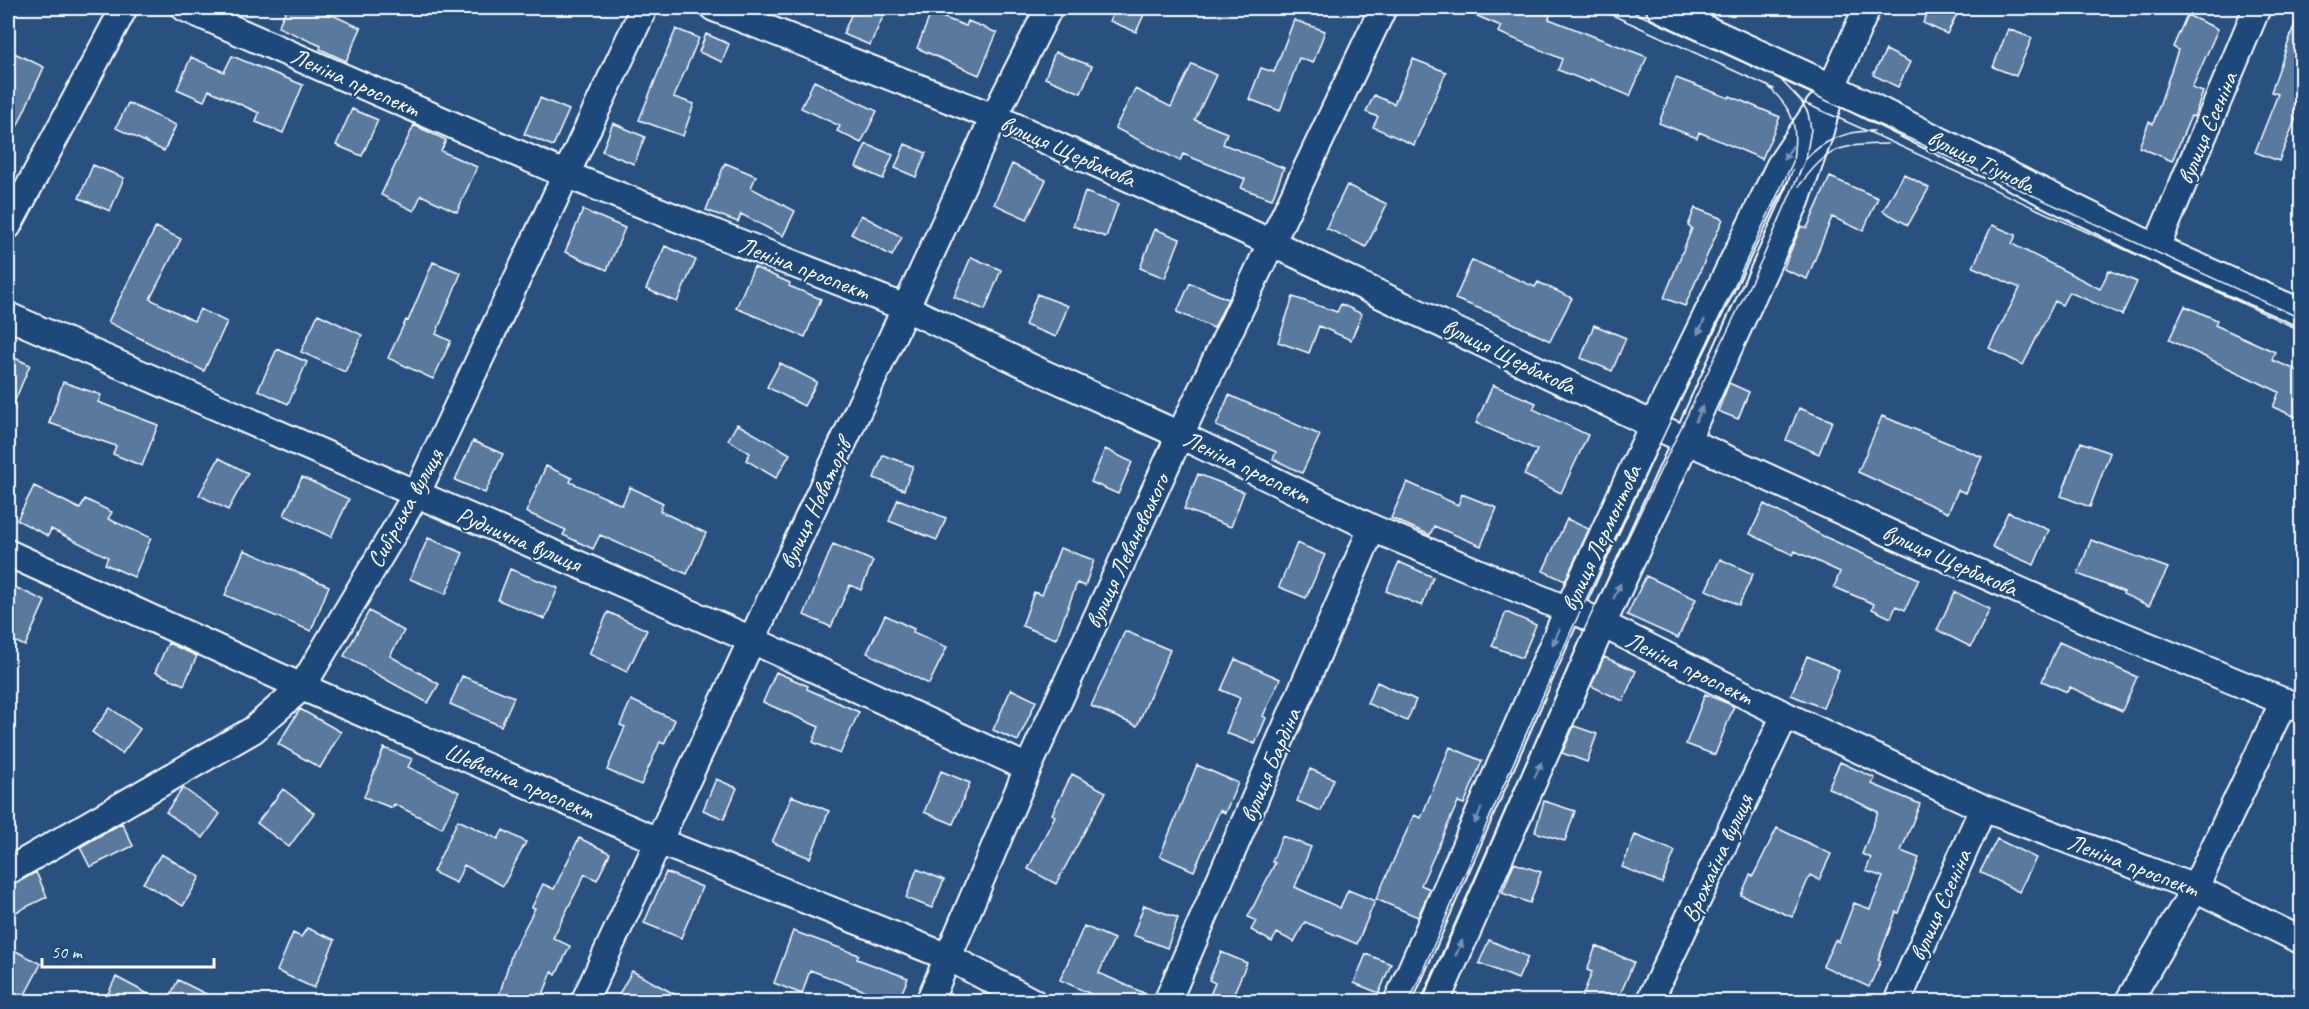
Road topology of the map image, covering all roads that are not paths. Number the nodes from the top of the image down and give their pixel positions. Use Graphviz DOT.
graph roads {
  1 [pos="124,8"];
  2 [pos="185,8"];
  3 [pos="644,8"];
  4 [pos="714,8"];
  5 [pos="1049,8"];
  6 [pos="1383,8"];
  7 [pos="1660,8"];
  8 [pos="1867,8"];
  9 [pos="2257,8"];
  10 [pos="1832,87"];
  11 [pos="994,117"];
  12 [pos="567,175"];
  13 [pos="8,226"];
  14 [pos="1270,242"];
  15 [pos="2156,248"];
  16 [pos="906,308"];
  17 [pos="2301,313"];
  18 [pos="8,316"];
  19 [pos="1653,425"];
  20 [pos="1180,435"];
  21 [pos="1688,440"];
  22 [pos="416,495"];
  23 [pos="1372,528"];
  24 [pos="8,553"];
  25 [pos="1568,610"];
  26 [pos="1602,625"];
  27 [pos="752,640"];
  28 [pos="302,687"];
  29 [pos="2293,705"];
  30 [pos="1785,715"];
  31 [pos="1028,768"];
  32 [pos="1983,808"];
  33 [pos="658,841"];
  34 [pos="8,871"];
  35 [pos="2195,888"];
  36 [pos="2301,941"];
  37 [pos="948,957"];
  38 [pos="584,1002"];
  39 [pos="929,1002"];
  40 [pos="1033,1002"];
  41 [pos="1167,1002"];
  42 [pos="1396,1002"];
  43 [pos="1436,1002"];
  44 [pos="1649,1002"];
  45 [pos="1897,1002"];
  46 [pos="2128,1002"];
  1 -- 13 [label="street"];
  2 -- 12 [label="street, Леніна проспект"];
  3 -- 12 [label="street, Сибірська вулиця"];
  4 -- 11 [label="street, вулиця Щербакова"];
  5 -- 11 [label="street, вулиця Новаторів"];
  6 -- 14 [label="street, вулиця Леваневського"];
  7 -- 10 [label="street, вулиця Тіунова"];
  8 -- 10 [label="street, вулиця Лермонтова"];
  9 -- 15 [label="street, вулиця Єсеніна"];
  10 -- 15 [label="street, вулиця Тіунова"];
  10 -- 19 [label="street, вулиця Лермонтова, one-way"];
  21 -- 10 [label="street, вулиця Лермонтова, one-way"];
  11 -- 14 [label="street, вулиця Щербакова"];
  11 -- 16 [label="street, вулиця Новаторів"];
  12 -- 16 [label="street, Леніна проспект"];
  12 -- 22 [label="street, Сибірська вулиця"];
  14 -- 19 [label="street, вулиця Щербакова"];
  14 -- 20 [label="street, вулиця Леваневського"];
  15 -- 17 [label="street, вулиця Тіунова"];
  16 -- 20 [label="street, Леніна проспект"];
  16 -- 27 [label="street, вулиця Новаторів"];
  18 -- 22 [label="street, Руднична вулиця"];
  19 -- 21 [label="street, вулиця Щербакова"];
  19 -- 25 [label="street, вулиця Лермонтова"];
  20 -- 23 [label="street, Леніна проспект"];
  20 -- 31 [label="street, вулиця Леваневського"];
  26 -- 21 [label="street, вулиця Лермонтова, one-way"];
  21 -- 29 [label="street, вулиця Щербакова"];
  22 -- 27 [label="street, Руднична вулиця"];
  22 -- 28 [label="street, Сибірська вулиця"];
  23 -- 25 [label="street, Леніна проспект"];
  23 -- 41 [label="street, вулиця Бардіна"];
  24 -- 28 [label="street, Шевченка проспект"];
  25 -- 26 [label="street, Леніна проспект"];
  25 -- 42 [label="street, вулиця Лермонтова, one-way"];
  26 -- 30 [label="street, Леніна проспект"];
  43 -- 26 [label="street, вулиця Лермонтова, one-way"];
  27 -- 31 [label="street, Руднична вулиця"];
  27 -- 33 [label="street, вулиця Новаторів"];
  28 -- 33 [label="street, Шевченка проспект"];
  28 -- 34 [label="street, Сибірська вулиця"];
  29 -- 35 [label="street"];
  30 -- 32 [label="street, Леніна проспект"];
  30 -- 44 [label="street, Врожайна вулиця"];
  31 -- 37 [label="street, вулиця Леваневського"];
  32 -- 35 [label="street, Леніна проспект"];
  32 -- 45 [label="street, вулиця Єсеніна"];
  33 -- 37 [label="street, Шевченка проспект"];
  33 -- 38 [label="street, вулиця Новаторів"];
  35 -- 36 [label="street, Леніна проспект"];
  35 -- 46 [label="street"];
  37 -- 39 [label="street, вулиця Леваневського"];
  37 -- 40 [label="street, Шевченка проспект"];
}
